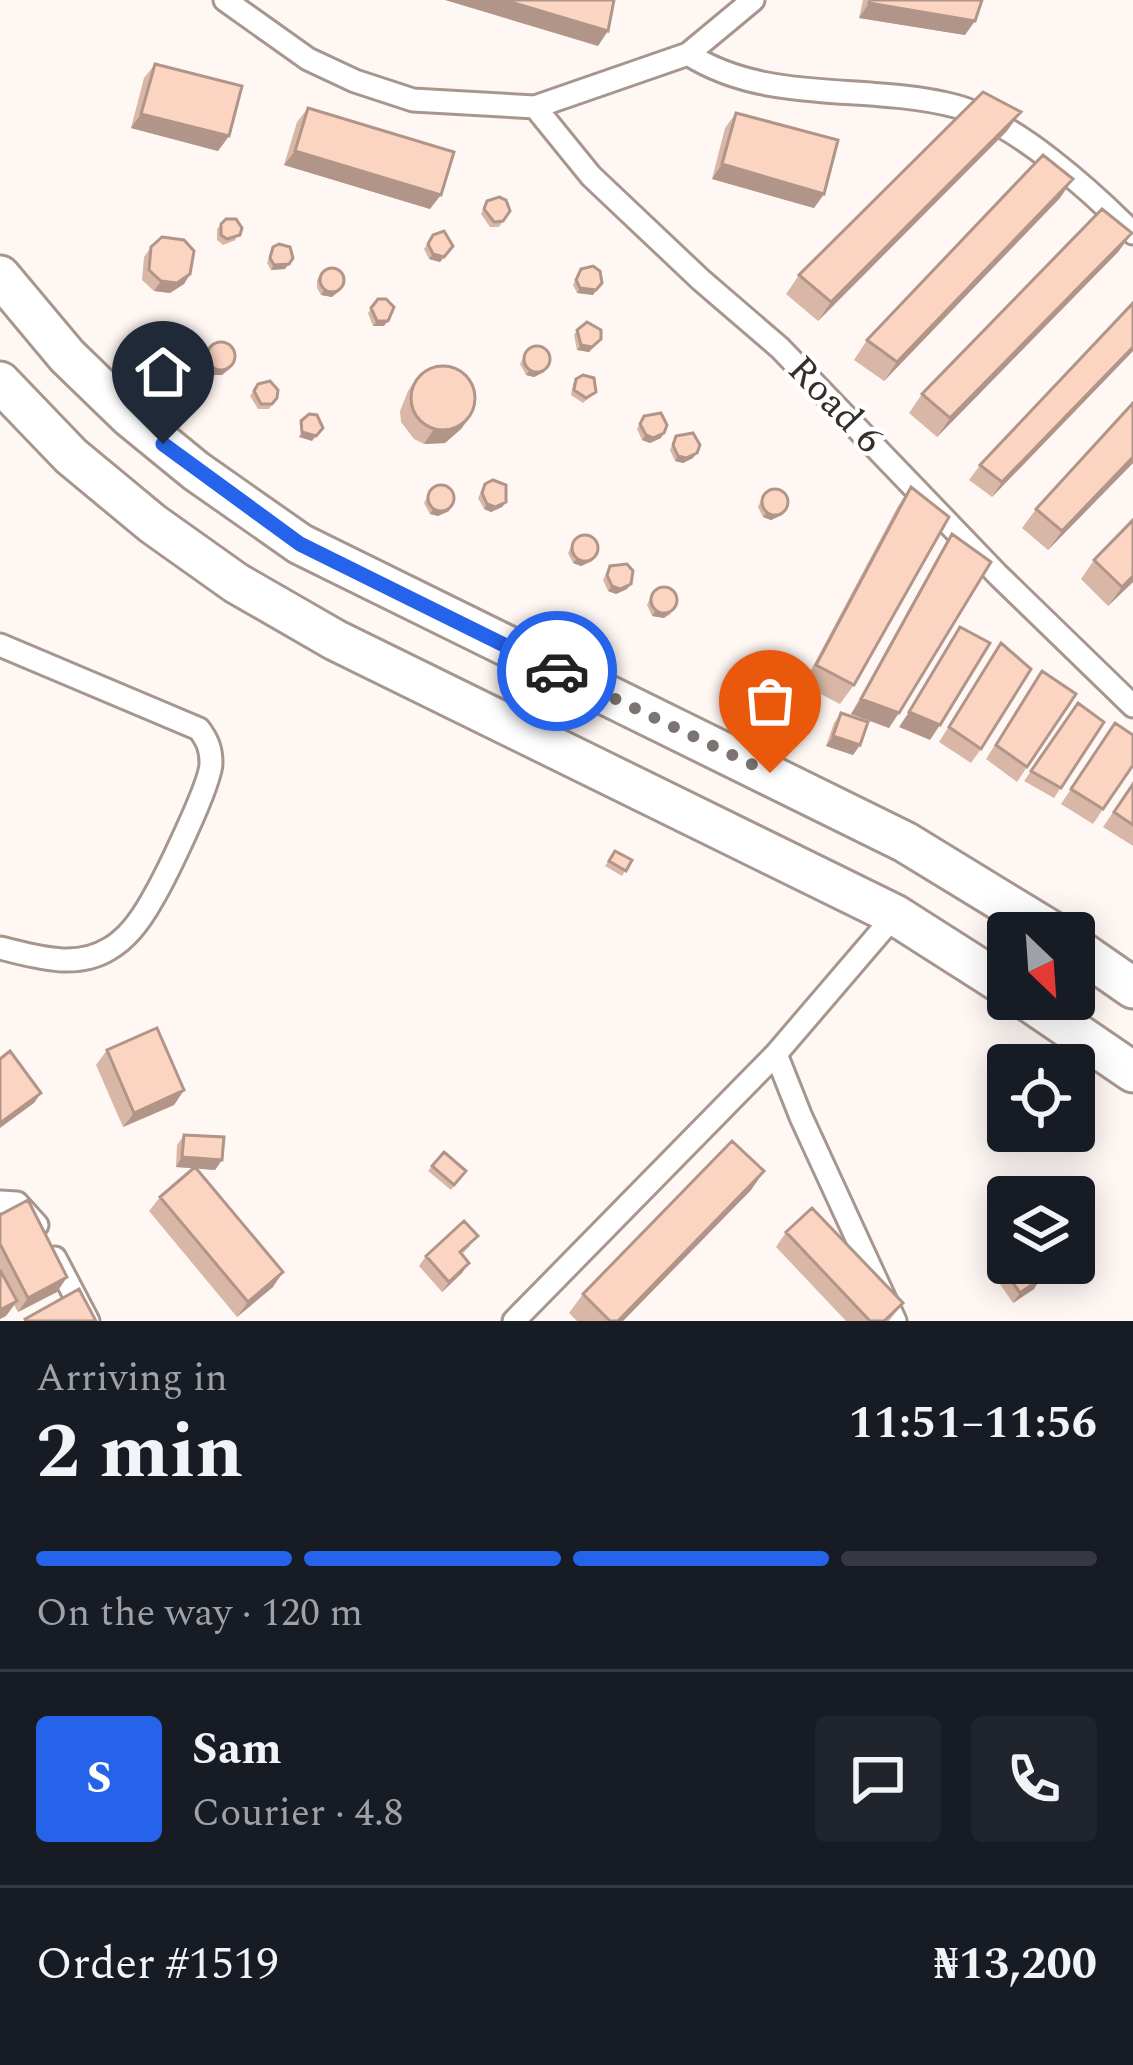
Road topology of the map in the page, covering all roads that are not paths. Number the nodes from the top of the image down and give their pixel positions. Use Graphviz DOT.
graph roads {
  1 [pos="225,0"];
  2 [pos="753,0"];
  3 [pos="688,53"];
  4 [pos="536,107"];
  5 [pos="1133,233"];
  6 [pos="0,277"];
  7 [pos="0,382"];
  8 [pos="0,645"];
  9 [pos="1133,706"];
  10 [pos="1020,912"];
  11 [pos="895,915"];
  12 [pos="0,948"];
  13 [pos="1095,962"];
  14 [pos="987,974"];
  15 [pos="1133,988"];
  16 [pos="1057,1020"];
  17 [pos="776,1054"];
  18 [pos="1133,1072"];
  19 [pos="0,1202"];
  20 [pos="88,1321"];
  21 [pos="514,1321"];
  22 [pos="896,1321"];
  1 -- 4 [label="street"];
  2 -- 3 [label="street"];
  3 -- 4 [label="street"];
  3 -- 5 [label="street"];
  4 -- 9 [label="street, Road 6"];
  6 -- 10 [label="highway"];
  7 -- 11 [label="highway"];
  8 -- 12 [label="street"];
  11 -- 14 [label="highway"];
  11 -- 17 [label="street"];
  13 -- 15 [label="highway"];
  16 -- 18 [label="highway"];
  17 -- 21 [label="street"];
  17 -- 22 [label="street"];
  19 -- 20 [label="street"];
}
